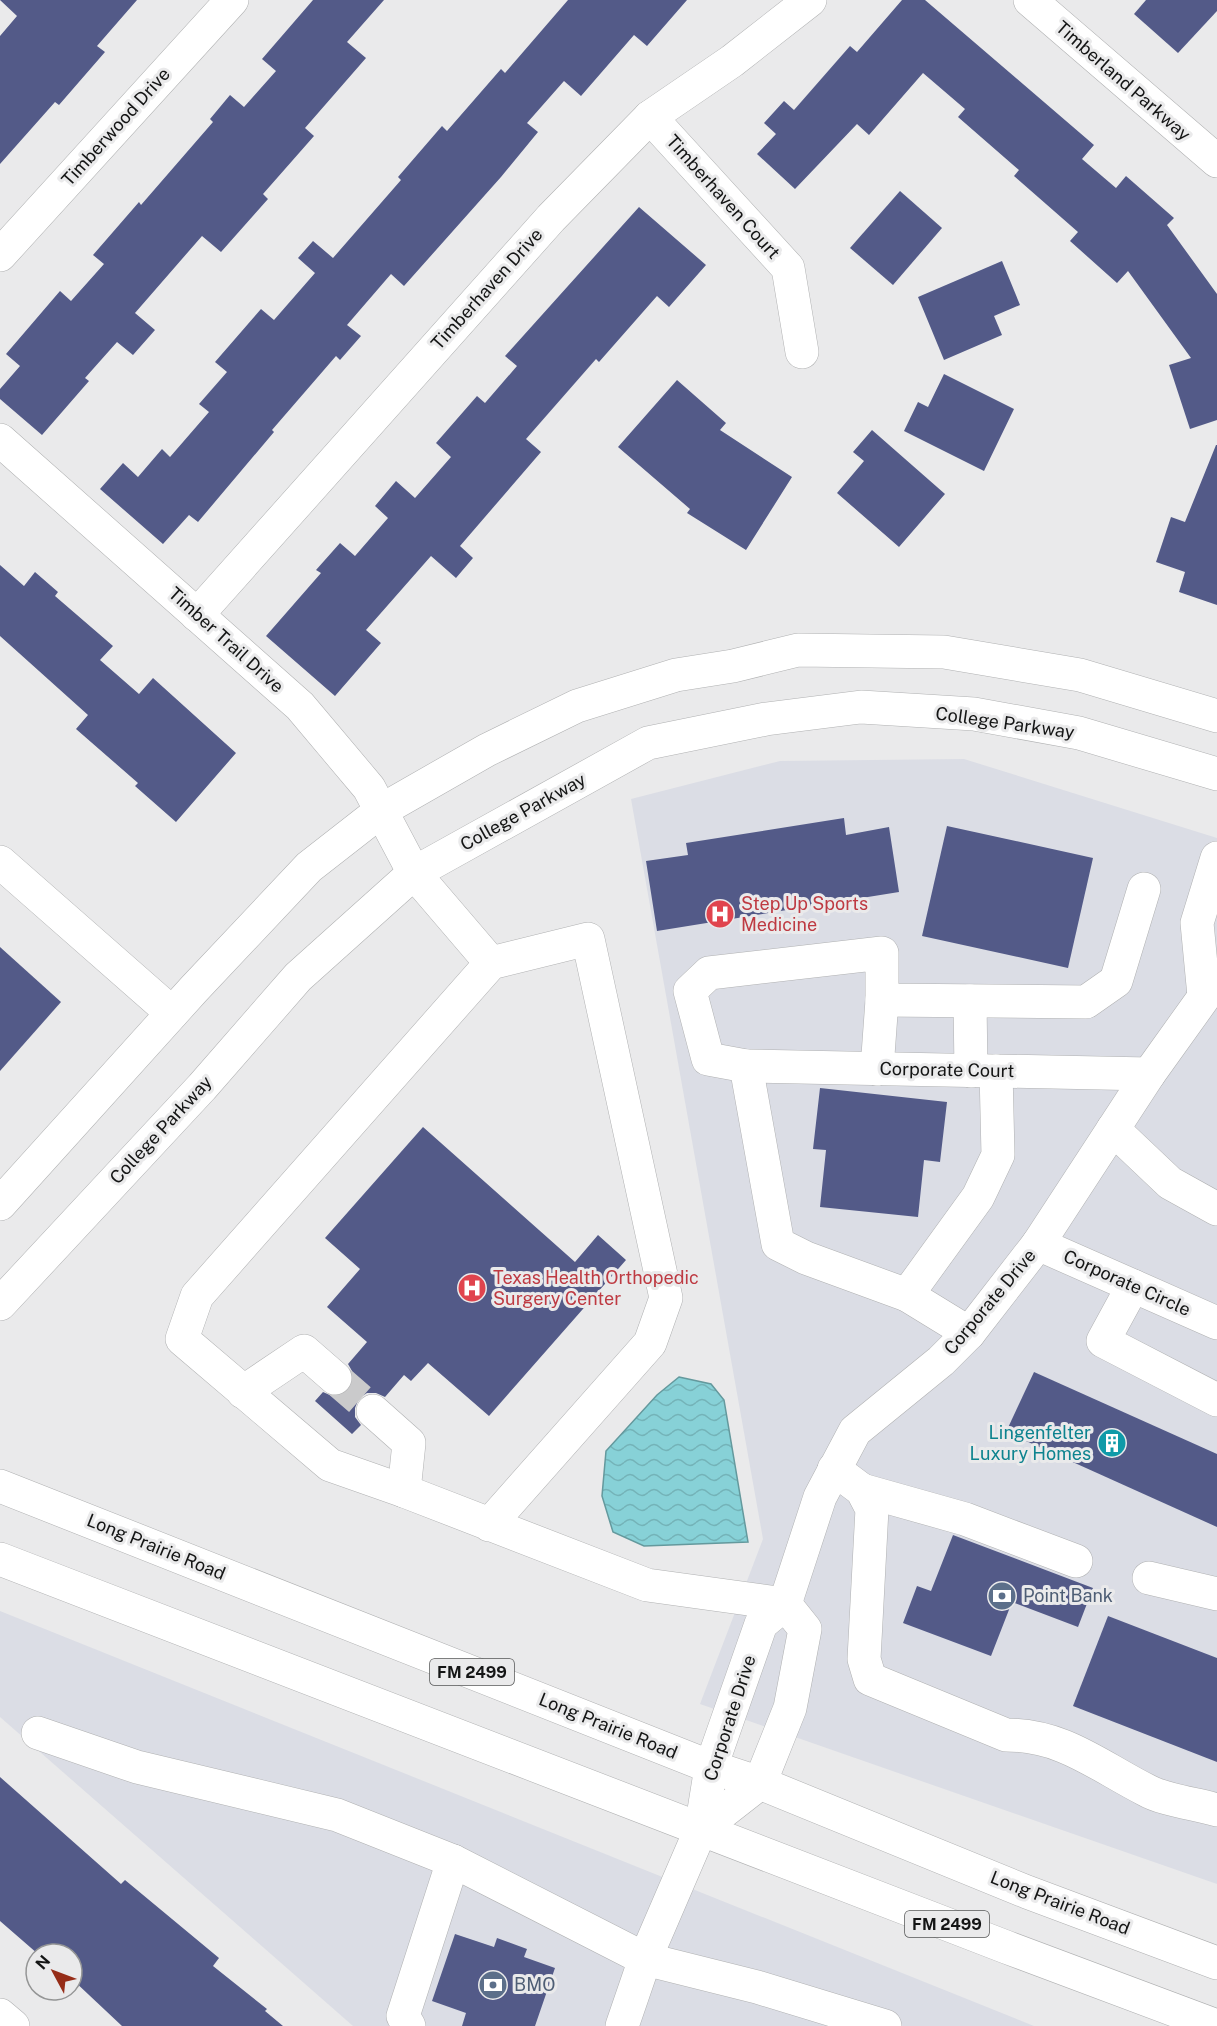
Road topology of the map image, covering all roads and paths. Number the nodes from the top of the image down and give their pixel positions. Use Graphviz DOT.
graph roads {
  1 [pos="232,0"];
  2 [pos="810,0"];
  3 [pos="1030,0"];
  4 [pos="650,117"];
  5 [pos="1217,161"];
  6 [pos="0,255"];
  7 [pos="802,352"];
  8 [pos="0,440"];
  9 [pos="197,615"];
  10 [pos="1217,716"];
  11 [pos="1217,774"];
  12 [pos="382,810"];
  13 [pos="1217,858"];
  14 [pos="0,862"];
  15 [pos="414,873"];
  16 [pos="1144,889"];
  17 [pos="491,963"];
  18 [pos="1213,992"];
  19 [pos="882,1000"];
  20 [pos="970,1001"];
  21 [pos="172,1013"];
  22 [pos="746,1066"];
  23 [pos="877,1069"];
  24 [pos="984,1071"];
  25 [pos="1149,1074"];
  26 [pos="1113,1129"];
  27 [pos="0,1204"];
  28 [pos="1217,1209"];
  29 [pos="1038,1244"];
  30 [pos="1133,1286"];
  31 [pos="907,1295"];
  32 [pos="0,1304"];
  33 [pos="1217,1323"];
  34 [pos="969,1333"];
  35 [pos="335,1378"];
  36 [pos="243,1392"];
  37 [pos="1217,1400"];
  38 [pos="373,1411"];
  39 [pos="834,1469"];
  40 [pos="0,1486"];
  41 [pos="862,1490"];
  42 [pos="404,1491"];
  43 [pos="489,1525"];
  44 [pos="0,1559"];
  45 [pos="1076,1561"];
  46 [pos="1149,1578"];
  47 [pos="1217,1593"];
  48 [pos="785,1604"];
  49 [pos="38,1733"];
  50 [pos="711,1767"];
  51 [pos="760,1784"];
  52 [pos="1217,1810"];
  53 [pos="701,1828"];
  54 [pos="453,1861"];
  55 [pos="645,1959"];
  56 [pos="1217,1963"];
  57 [pos="0,2015"];
  58 [pos="1201,2023"];
  59 [pos="13,2026"];
  60 [pos="409,2026"];
  61 [pos="622,2026"];
  62 [pos="885,2026"];
  1 -- 6 [label="main road, Timberwood Drive"];
  2 -- 4 [label="main road, Timberhaven Drive"];
  3 -- 5 [label="main road, Timberland Parkway"];
  4 -- 7 [label="main road, Timberhaven Court"];
  4 -- 9 [label="main road, Timberhaven Drive"];
  8 -- 9 [label="main road, Timber Trail Drive"];
  9 -- 12 [label="main road, Timber Trail Drive"];
  10 -- 12 [label="main road"];
  11 -- 15 [label="main road, College Parkway"];
  12 -- 15 [label="main road, Timber Trail Drive"];
  12 -- 21 [label="main road"];
  13 -- 18 [label="main road, Corporate Drive"];
  14 -- 21 [label="main road"];
  15 -- 17 [label="main road, Timber Trail Drive"];
  15 -- 32 [label="main road, College Parkway"];
  16 -- 20 [label="main road"];
  17 -- 36 [label="main road"];
  17 -- 43 [label="main road"];
  18 -- 25 [label="main road, Corporate Drive"];
  19 -- 20 [label="main road"];
  19 -- 22 [label="main road, Corporate Court"];
  19 -- 23 [label="main road"];
  20 -- 24 [label="main road"];
  21 -- 27 [label="main road"];
  22 -- 23 [label="main road, Corporate Court"];
  22 -- 31 [label="main road"];
  23 -- 24 [label="main road, Corporate Court"];
  24 -- 25 [label="main road, Corporate Court"];
  24 -- 31 [label="main road"];
  25 -- 26 [label="main road, Corporate Drive"];
  26 -- 28 [label="main road"];
  26 -- 29 [label="main road, Corporate Drive"];
  29 -- 30 [label="main road, Corporate Circle"];
  29 -- 34 [label="main road, Corporate Drive"];
  30 -- 33 [label="main road, Corporate Circle"];
  30 -- 37 [label="main road"];
  31 -- 34 [label="main road"];
  34 -- 39 [label="main road, Corporate Drive"];
  35 -- 36 [label="main road"];
  36 -- 42 [label="main road"];
  38 -- 42 [label="main road"];
  39 -- 41 [label="main road"];
  39 -- 48 [label="main road, Corporate Drive"];
  40 -- 50 [label="main road, Long Prairie Road / FM 2499"];
  41 -- 45 [label="main road"];
  41 -- 52 [label="main road"];
  42 -- 43 [label="main road"];
  43 -- 48 [label="main road"];
  44 -- 53 [label="main road, FM 2499"];
  46 -- 47 [label="main road"];
  48 -- 50 [label="main road, Corporate Drive"];
  48 -- 51 [label="main road"];
  49 -- 54 [label="main road"];
  50 -- 51 [label="main road, Long Prairie Road / FM 2499"];
  50 -- 53 [label="main road, Corporate Drive"];
  51 -- 53 [label="main road, Corporate Drive"];
  51 -- 56 [label="main road, Long Prairie Road / FM 2499"];
  53 -- 55 [label="main road"];
  53 -- 58 [label="main road, FM 2499"];
  54 -- 55 [label="main road"];
  54 -- 60 [label="main road"];
  55 -- 61 [label="main road"];
  55 -- 62 [label="main road"];
  57 -- 59 [label="main road"];
}
